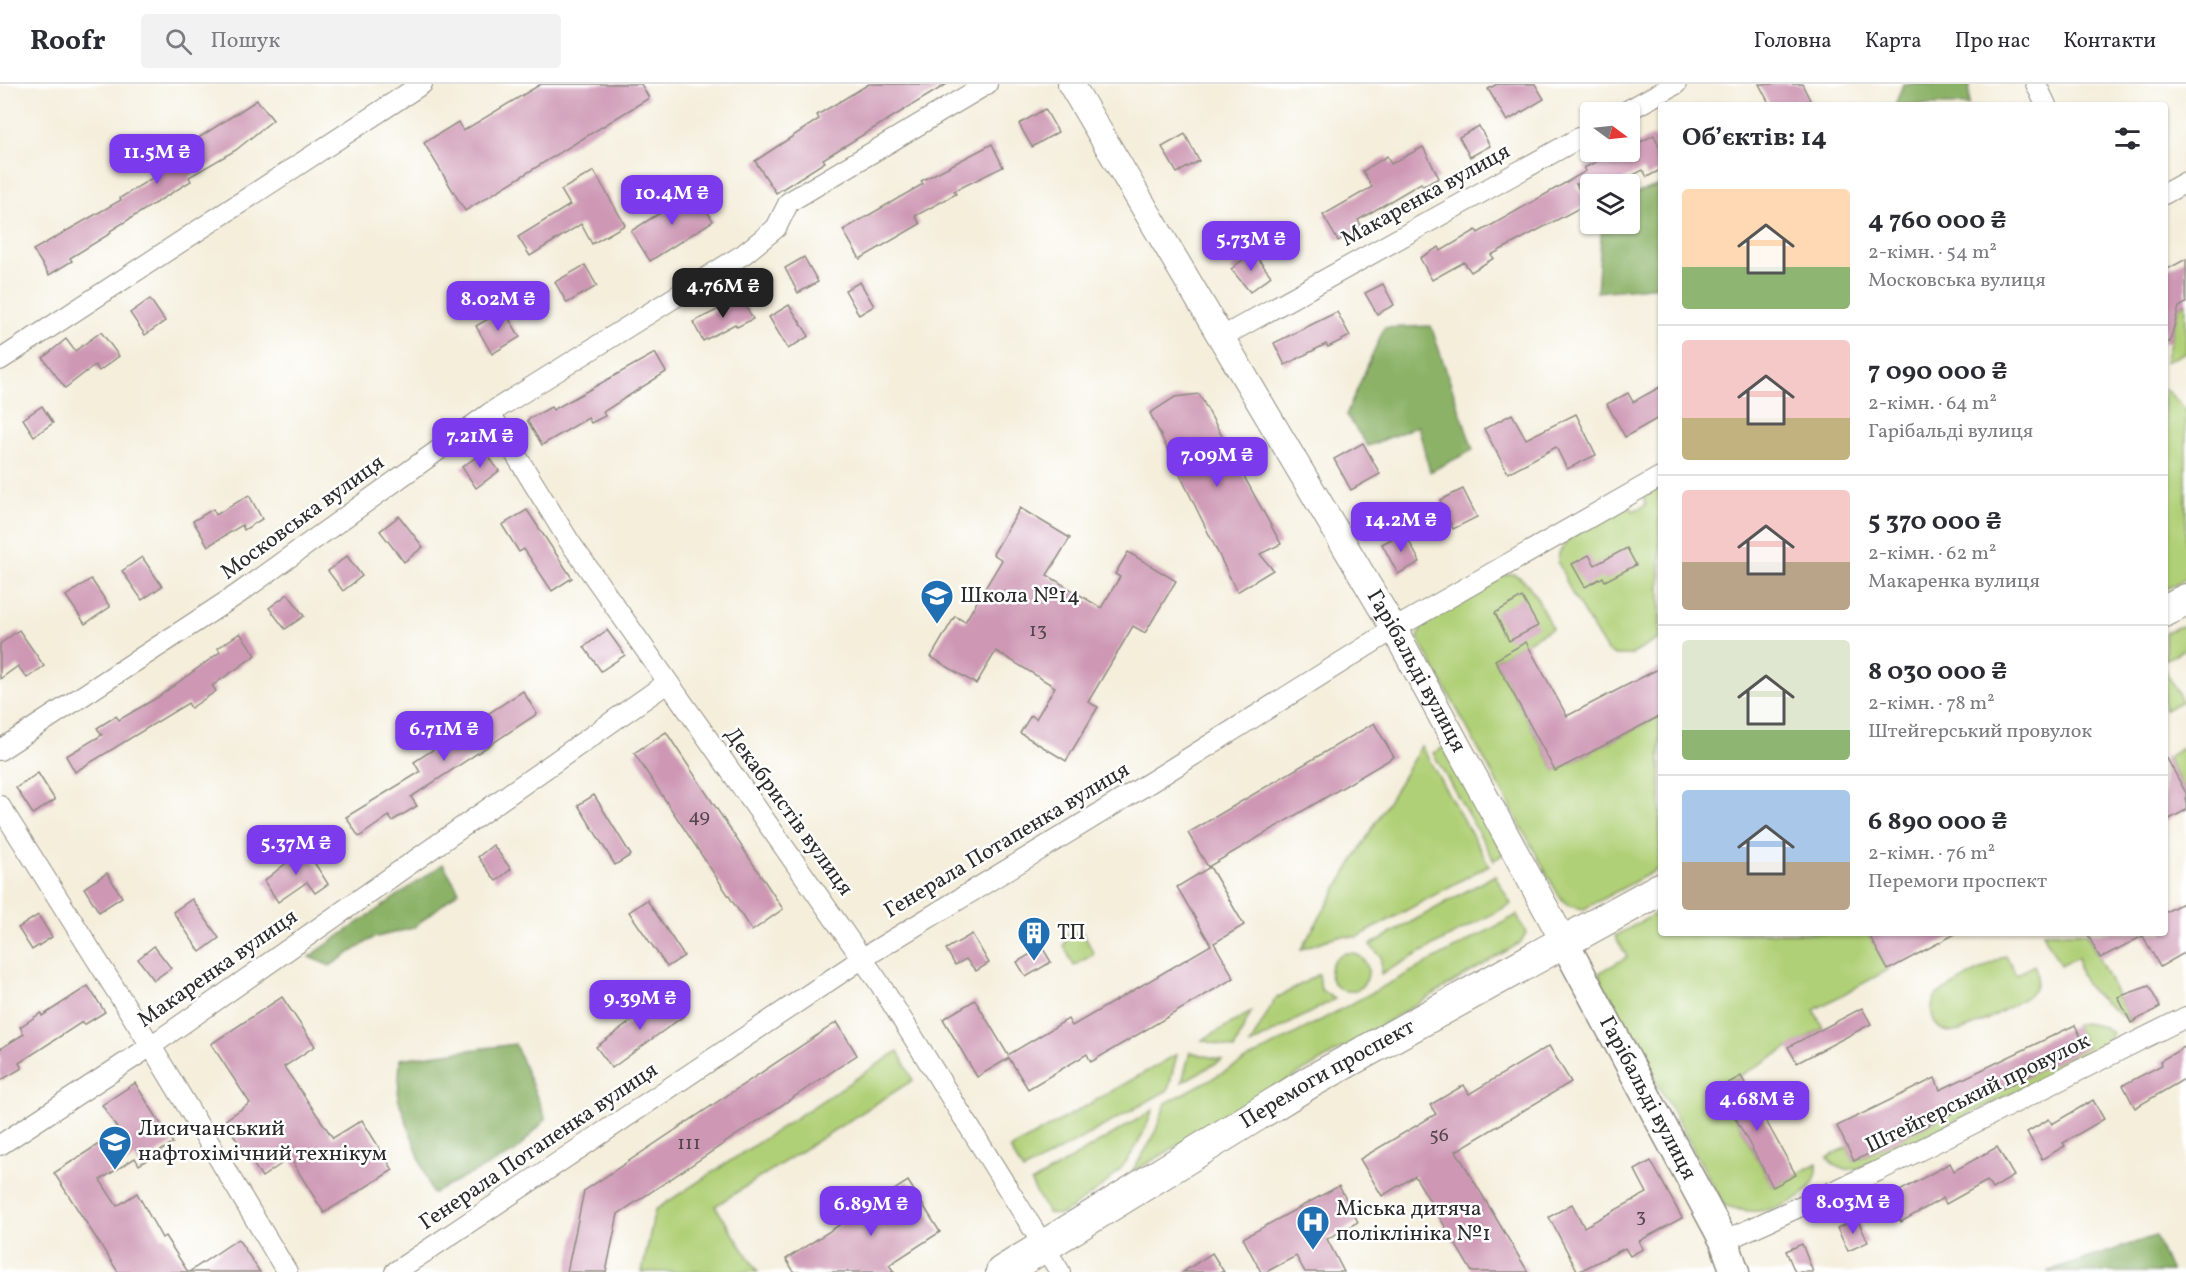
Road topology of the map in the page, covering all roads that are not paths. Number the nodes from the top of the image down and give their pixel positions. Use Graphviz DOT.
graph roads {
  1 [pos="422,84"];
  2 [pos="987,84"];
  3 [pos="1071,84"];
  4 [pos="1676,84"];
  5 [pos="2036,84"];
  6 [pos="2045,102"];
  7 [pos="1640,104"];
  8 [pos="1580,138"];
  9 [pos="2186,182"];
  10 [pos="2168,192"];
  11 [pos="1222,338"];
  12 [pos="0,360"];
  13 [pos="490,413"];
  14 [pos="1658,478"];
  15 [pos="2186,600"];
  16 [pos="2168,610"];
  17 [pos="1394,629"];
  18 [pos="667,683"];
  19 [pos="0,750"];
  20 [pos="0,806"];
  21 [pos="1658,890"];
  22 [pos="1564,942"];
  23 [pos="863,958"];
  24 [pos="2186,1017"];
  25 [pos="151,1046"];
  26 [pos="0,1145"];
  27 [pos="1724,1241"];
  28 [pos="1042,1246"];
  29 [pos="287,1272"];
  30 [pos="395,1272"];
  31 [pos="1002,1272"];
  32 [pos="1060,1272"];
  33 [pos="1735,1272"];
  1 -- 12 [label="street"];
  2 -- 13 [label="street, Московська вулиця"];
  3 -- 11 [label="street, Гарібальді вулиця"];
  4 -- 7 [label="street"];
  5 -- 6 [label="street"];
  8 -- 11 [label="street, Макаренка вулиця"];
  9 -- 10 [label="street"];
  11 -- 17 [label="street, Гарібальді вулиця"];
  13 -- 18 [label="street, Декабристів вулиця"];
  13 -- 19 [label="street, Московська вулиця"];
  14 -- 17 [label="street, Генерала Потапенка вулиця"];
  15 -- 16 [label="main road"];
  17 -- 22 [label="street, Гарібальді вулиця"];
  17 -- 23 [label="street, Генерала Потапенка вулиця"];
  18 -- 23 [label="street, Декабристів вулиця"];
  18 -- 25 [label="street, Макаренка вулиця"];
  20 -- 25 [label="street"];
  21 -- 22 [label="main road, Перемоги проспект"];
  22 -- 27 [label="main road, Гарібальді вулиця"];
  22 -- 28 [label="main road, Перемоги проспект"];
  23 -- 28 [label="street, Декабристів вулиця"];
  23 -- 30 [label="street, Генерала Потапенка вулиця"];
  24 -- 27 [label="street, Штейгерський провулок"];
  25 -- 26 [label="street, Макаренка вулиця"];
  25 -- 29 [label="street"];
  27 -- 33 [label="main road, Гарібальді вулиця"];
  28 -- 31 [label="main road, Перемоги проспект"];
  28 -- 32 [label="street, Декабристів вулиця"];
}
